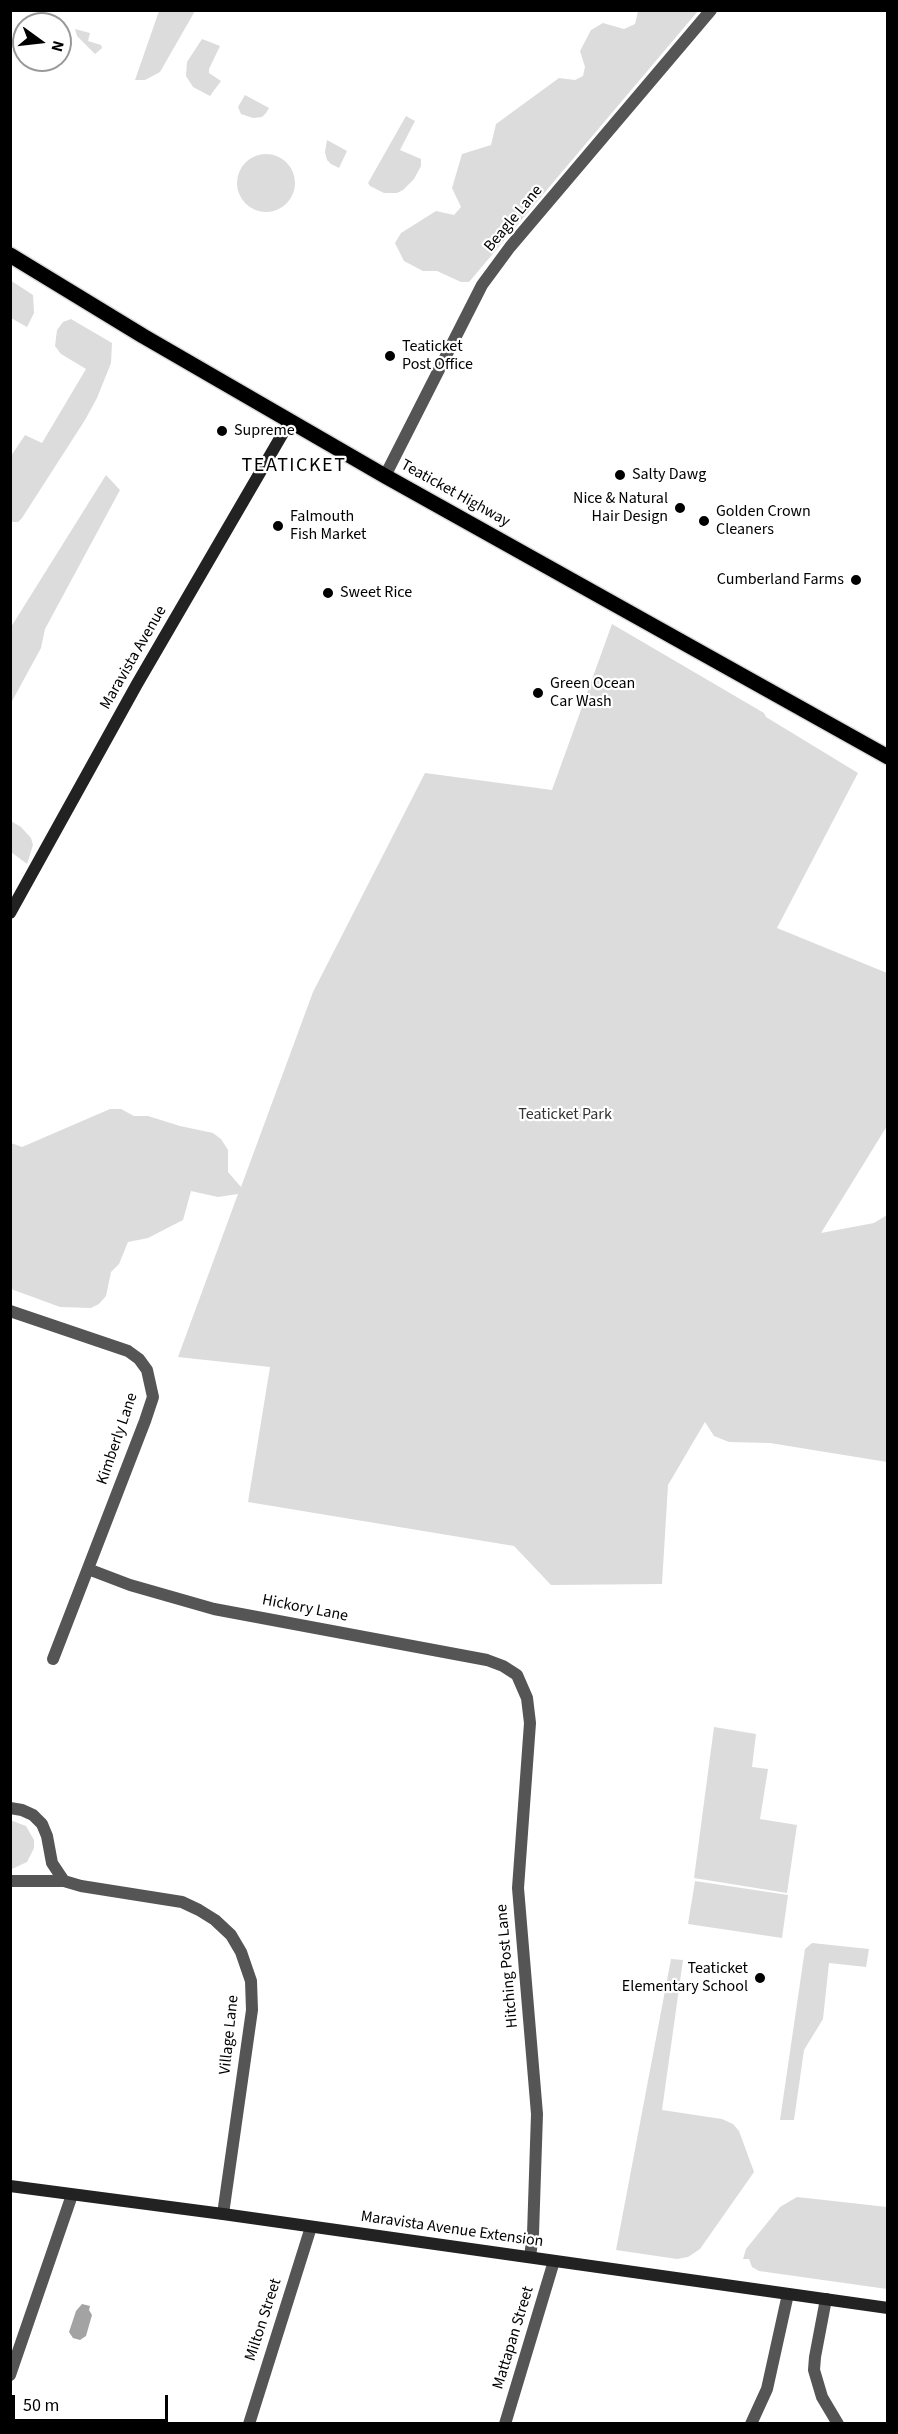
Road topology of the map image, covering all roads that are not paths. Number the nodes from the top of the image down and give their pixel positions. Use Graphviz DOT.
graph roads {
  1 [pos="711,10"];
  2 [pos="10,255"];
  3 [pos="290,421"];
  4 [pos="385,476"];
  5 [pos="886,752"];
  6 [pos="10,913"];
  7 [pos="10,1311"];
  8 [pos="88,1569"];
  9 [pos="53,1659"];
  10 [pos="517,1675"];
  11 [pos="10,1808"];
  12 [pos="10,1881"];
  13 [pos="64,1881"];
  14 [pos="10,2186"];
  15 [pos="72,2195"];
  16 [pos="223,2214"];
  17 [pos="311,2227"];
  18 [pos="530,2257"];
  19 [pos="554,2261"];
  20 [pos="788,2294"];
  21 [pos="826,2299"];
  22 [pos="888,2308"];
  23 [pos="10,2375"];
  24 [pos="249,2424"];
  25 [pos="505,2424"];
  26 [pos="751,2424"];
  27 [pos="838,2424"];
  1 -- 4 [label="street, Beagle Lane"];
  2 -- 3 [label="main road, Teaticket Highway"];
  3 -- 4 [label="main road, Teaticket Highway"];
  3 -- 6 [label="main road, Maravista Avenue"];
  4 -- 5 [label="main road, Teaticket Highway"];
  7 -- 8 [label="street, Kimberly Lane"];
  8 -- 9 [label="street, Kimberly Lane"];
  8 -- 10 [label="street, Hickory Lane"];
  10 -- 18 [label="street, Hitching Post Lane"];
  11 -- 13 [label="street"];
  12 -- 13 [label="street, Village Lane"];
  13 -- 16 [label="street, Village Lane"];
  14 -- 15 [label="main road, Maravista Avenue Extension"];
  15 -- 16 [label="main road, Maravista Avenue Extension"];
  15 -- 23 [label="street"];
  16 -- 17 [label="main road, Maravista Avenue Extension"];
  17 -- 18 [label="main road, Maravista Avenue Extension"];
  17 -- 24 [label="street, Milton Street"];
  18 -- 19 [label="main road, Maravista Avenue Extension"];
  19 -- 20 [label="main road, Maravista Avenue Extension"];
  19 -- 25 [label="street, Mattapan Street"];
  20 -- 21 [label="main road, Maravista Avenue Extension"];
  20 -- 26 [label="street"];
  21 -- 22 [label="main road, Maravista Avenue Extension"];
  21 -- 27 [label="street"];
}
